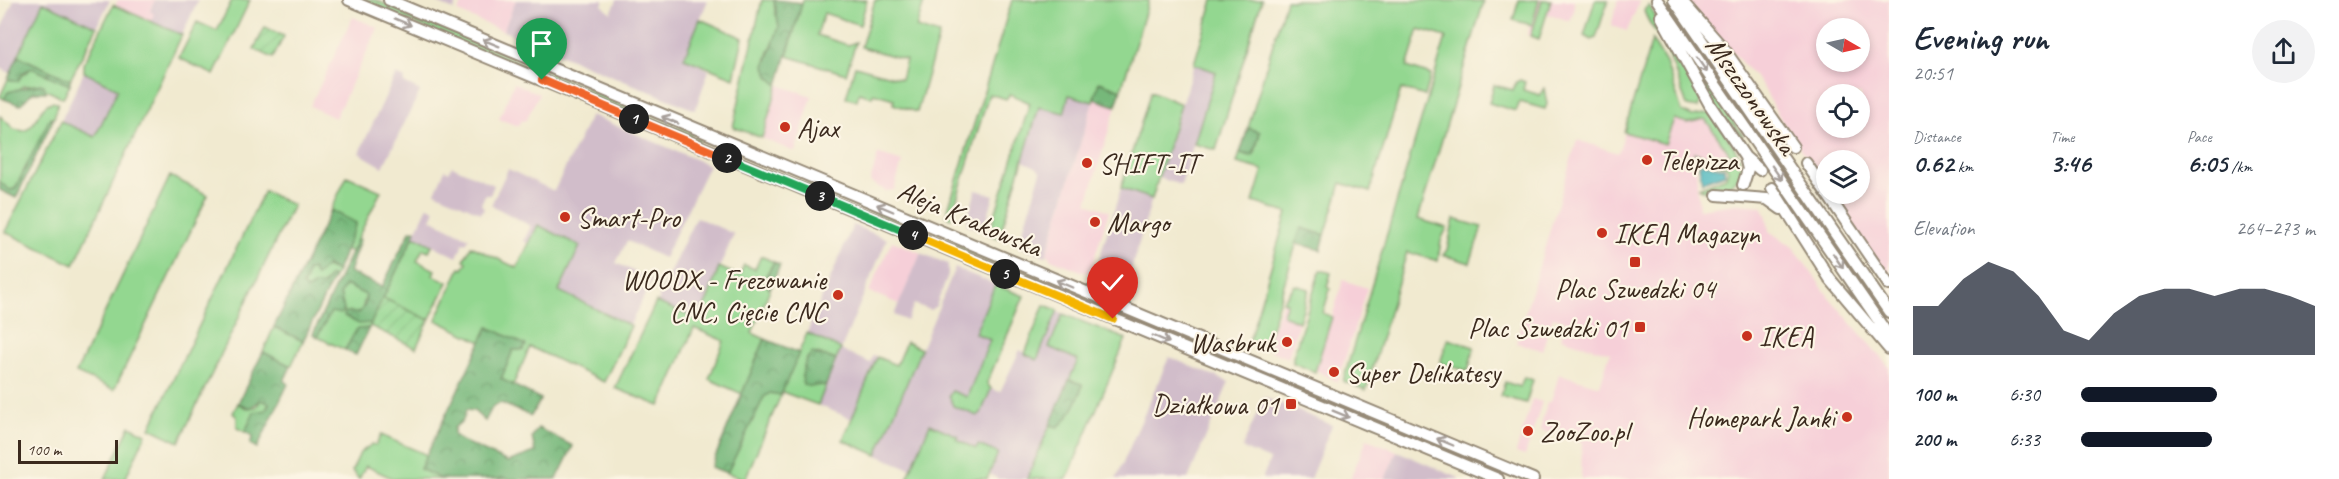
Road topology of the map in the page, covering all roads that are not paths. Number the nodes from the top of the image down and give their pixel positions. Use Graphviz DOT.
graph roads {
  1 [pos="350,0"];
  2 [pos="388,0"];
  3 [pos="1655,0"];
  4 [pos="1674,0"];
  5 [pos="1681,0"];
  6 [pos="1794,147"];
  7 [pos="1745,157"];
  8 [pos="1806,163"];
  9 [pos="1760,170"];
  10 [pos="1743,185"];
  11 [pos="1772,188"];
  12 [pos="1717,195"];
  13 [pos="1788,216"];
  14 [pos="1889,285"];
  15 [pos="1889,312"];
  16 [pos="1889,336"];
  17 [pos="1889,349"];
  18 [pos="1498,479"];
  19 [pos="1533,479"];
  1 -- 18 [label="main road, Aleja Krakowska, one-way"];
  19 -- 2 [label="main road, Aleja Krakowska, one-way"];
  3 -- 7 [label="main road"];
  3 -- 16 [label="main road, Mszczonowska, one-way"];
  4 -- 15 [label="main road, Mszczonowska"];
  5 -- 6 [label="main road"];
  7 -- 9 [label="main road"];
  7 -- 10 [label="main road"];
  8 -- 14 [label="main road"];
  11 -- 13 [label="main road"];
  12 -- 13 [label="main road"];
  13 -- 17 [label="main road"];
}
